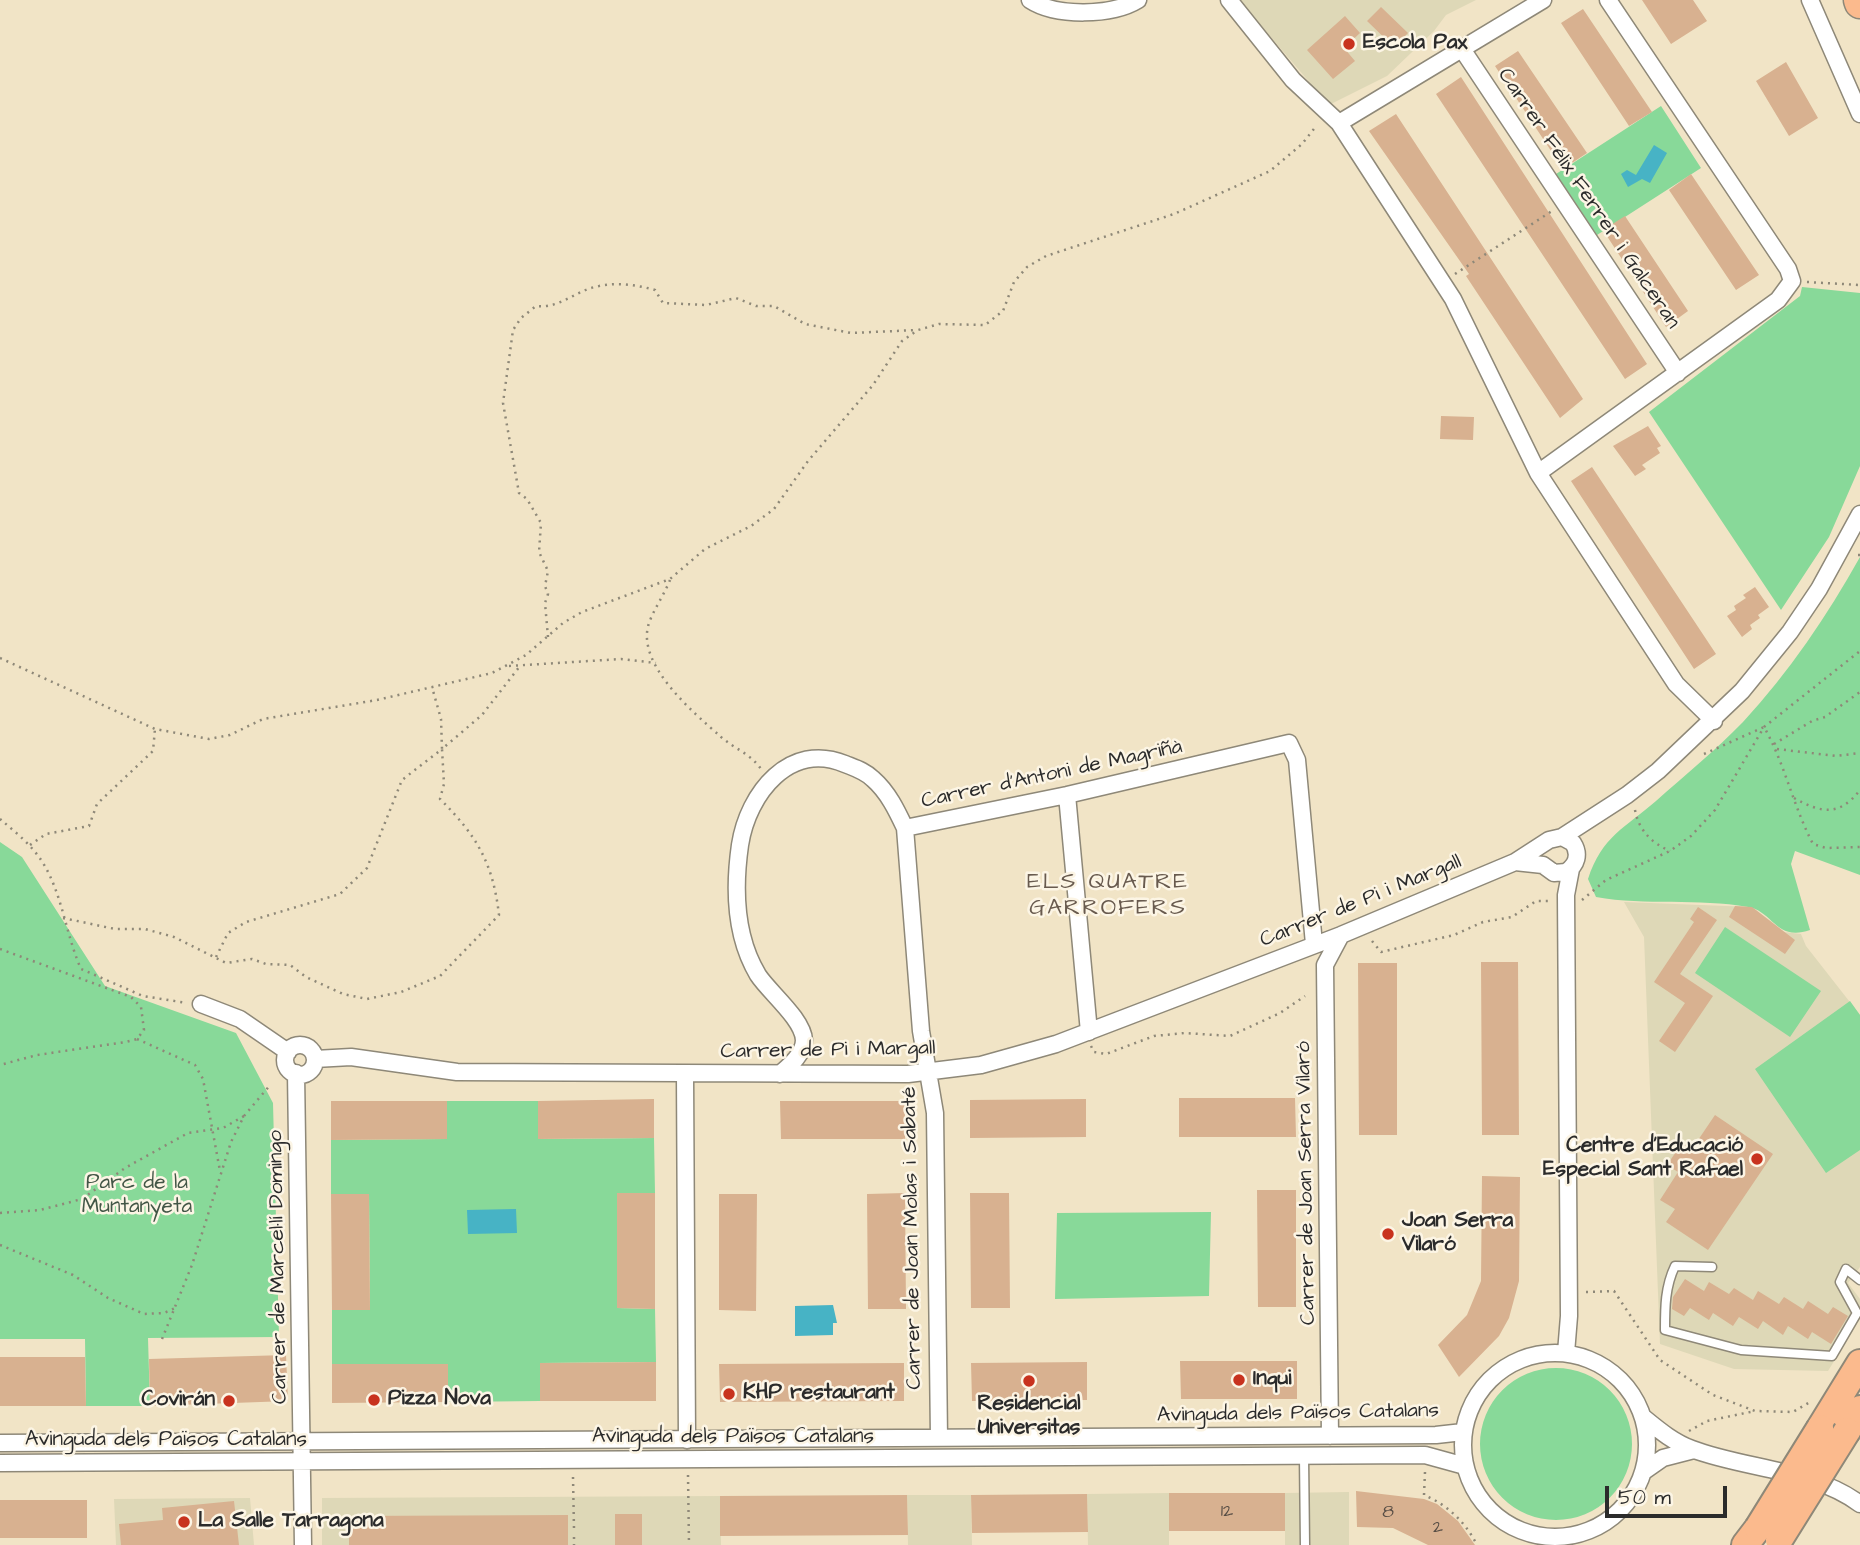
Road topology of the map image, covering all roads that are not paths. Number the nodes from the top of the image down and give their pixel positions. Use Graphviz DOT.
graph roads {
  1 [pos="1030,0"];
  2 [pos="1138,0"];
  3 [pos="1229,0"];
  4 [pos="1543,0"];
  5 [pos="1608,0"];
  6 [pos="1810,0"];
  7 [pos="1462,49"];
  8 [pos="1860,114"];
  9 [pos="1333,118"];
  10 [pos="1678,373"];
  11 [pos="1538,473"];
  12 [pos="1860,514"];
  13 [pos="1714,721"];
  14 [pos="1067,795"];
  15 [pos="1606,809"];
  16 [pos="905,828"];
  17 [pos="1562,837"];
  18 [pos="1544,844"];
  19 [pos="1576,848"];
  20 [pos="1515,862"];
  21 [pos="1548,869"];
  22 [pos="1571,869"];
  23 [pos="1566,895"];
  24 [pos="1341,935"];
  25 [pos="1314,944"];
  26 [pos="201,1004"];
  27 [pos="1089,1032"];
  28 [pos="288,1052"];
  29 [pos="315,1059"];
  30 [pos="296,1073"];
  31 [pos="930,1073"];
  32 [pos="685,1074"];
  33 [pos="780,1074"];
  34 [pos="1712,1267"];
  35 [pos="1860,1280"];
  36 [pos="1566,1353"];
  37 [pos="1860,1363"];
  38 [pos="1643,1417"];
  39 [pos="1853,1420"];
  40 [pos="1463,1432"];
  41 [pos="1330,1436"];
  42 [pos="939,1438"];
  43 [pos="687,1440"];
  44 [pos="303,1441"];
  45 [pos="0,1443"];
  46 [pos="1695,1450"];
  47 [pos="1304,1456"];
  48 [pos="303,1461"];
  49 [pos="0,1463"];
  50 [pos="1465,1466"];
  51 [pos="1643,1472"];
  52 [pos="1860,1504"];
  53 [pos="1578,1539"];
  54 [pos="1538,1540"];
  55 [pos="1761,1541"];
  56 [pos="303,1545"];
  57 [pos="1305,1545"];
  1 -- 2 [label="street"];
  3 -- 9 [label="street"];
  4 -- 7 [label="street"];
  5 -- 10 [label="street"];
  6 -- 8 [label="street"];
  7 -- 9 [label="street"];
  7 -- 10 [label="street, Carrer Félix Ferrer i Galceran"];
  9 -- 11 [label="street"];
  10 -- 11 [label="street"];
  11 -- 13 [label="street"];
  12 -- 13 [label="street, Carrer de Pi i Margall"];
  13 -- 15 [label="street, Carrer de Pi i Margall"];
  14 -- 16 [label="street, Carrer d'Antoni de Magriñà"];
  14 -- 25 [label="street, Carrer d'Antoni de Magriñà"];
  14 -- 27 [label="street"];
  15 -- 17 [label="street, Carrer de Pi i Margall"];
  15 -- 19 [label="street, Carrer de Pi i Margall"];
  16 -- 31 [label="street, Carrer de Joan Molas i Sabaté"];
  16 -- 33 [label="street, Carrer d'Antoni de Magriñà"];
  17 -- 18 [label="street, Carrer de Pi i Margall"];
  17 -- 19 [label="street"];
  18 -- 20 [label="street, Carrer de Pi i Margall"];
  18 -- 21 [label="street"];
  19 -- 22 [label="street, Carrer de Pi i Margall"];
  20 -- 21 [label="street, Carrer de Pi i Margall"];
  20 -- 24 [label="street, Carrer de Pi i Margall"];
  21 -- 22 [label="street, Carrer de Pi i Margall"];
  21 -- 23 [label="street"];
  22 -- 23 [label="street"];
  23 -- 36 [label="street"];
  24 -- 25 [label="street, Carrer de Pi i Margall"];
  24 -- 41 [label="street, Carrer de Joan Serra Vilaró"];
  25 -- 27 [label="street, Carrer de Pi i Margall"];
  26 -- 28 [label="street"];
  27 -- 31 [label="street, Carrer de Pi i Margall"];
  28 -- 29 [label="street"];
  28 -- 30 [label="street"];
  29 -- 30 [label="street"];
  29 -- 32 [label="street, Carrer de Pi i Margall"];
  30 -- 44 [label="street, Carrer de Marcel·lí Domingo"];
  31 -- 33 [label="street, Carrer de Pi i Margall"];
  31 -- 42 [label="street, Carrer de Joan Molas i Sabaté"];
  32 -- 33 [label="street, Carrer de Pi i Margall"];
  32 -- 43 [label="street"];
  34 -- 35 [label="lane"];
  36 -- 38 [label="street"];
  36 -- 40 [label="street"];
  37 -- 55 [label="highway, bridge"];
  38 -- 46 [label="street"];
  38 -- 51 [label="street"];
  39 -- 55 [label="highway, bridge"];
  40 -- 41 [label="street, Avinguda dels Països Catalans"];
  40 -- 50 [label="street"];
  41 -- 42 [label="street, Avinguda dels Països Catalans"];
  42 -- 43 [label="street, Avinguda dels Països Catalans"];
  43 -- 44 [label="street, Avinguda dels Països Catalans"];
  44 -- 45 [label="street, Avinguda dels Països Catalans"];
  44 -- 48 [label="street, Carrer de Marcel·lí Domingo"];
  46 -- 51 [label="street"];
  46 -- 52 [label="street"];
  47 -- 48 [label="street, Avinguda dels Països Catalans"];
  47 -- 50 [label="street, Avinguda dels Països Catalans"];
  47 -- 57 [label="lane"];
  48 -- 49 [label="street, Avinguda dels Països Catalans"];
  48 -- 56 [label="street, Carrer de Marcel·lí Domingo"];
  50 -- 54 [label="street"];
  51 -- 53 [label="street"];
  53 -- 54 [label="street"];
}
